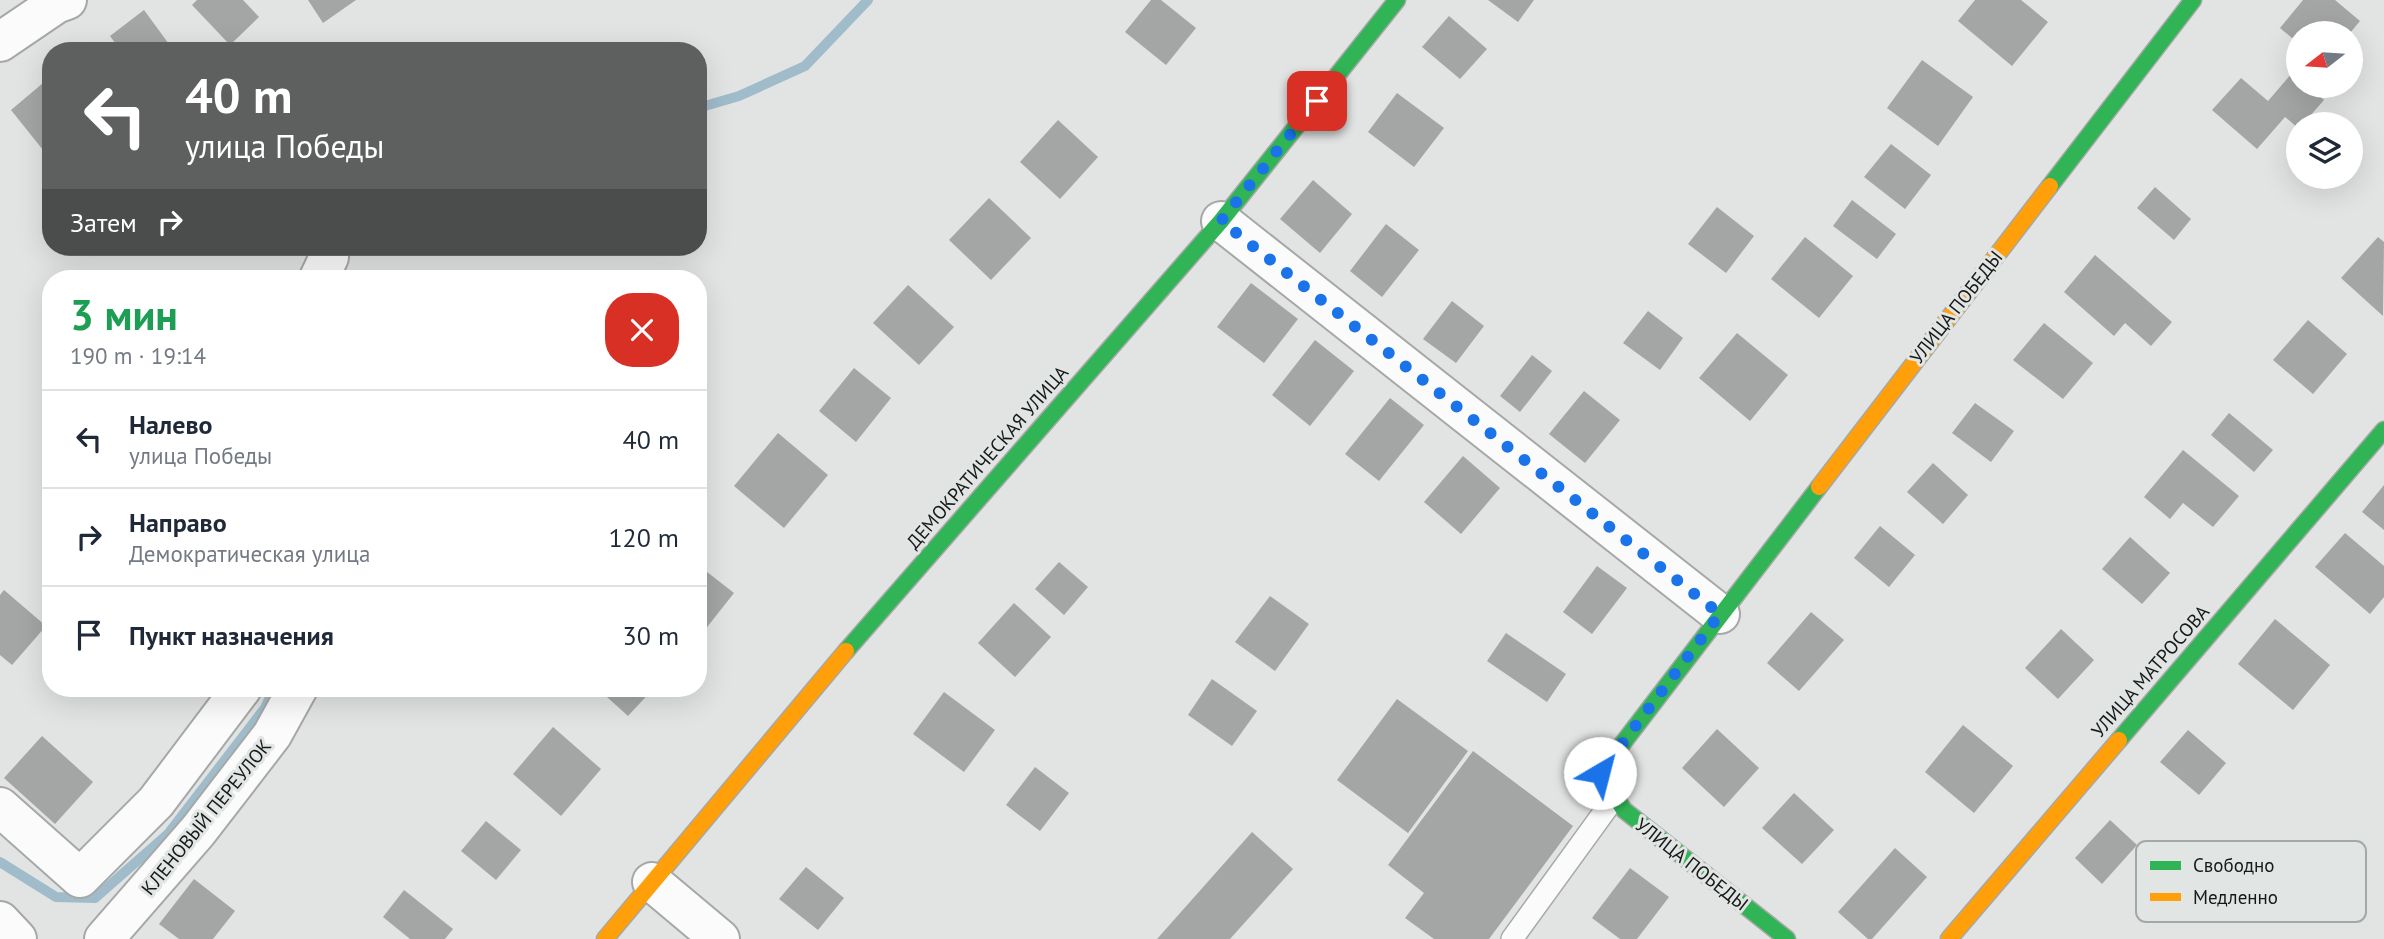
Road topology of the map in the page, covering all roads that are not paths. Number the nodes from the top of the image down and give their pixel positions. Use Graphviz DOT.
graph roads {
  1 [pos="1397,0"];
  2 [pos="2193,0"];
  3 [pos="59,1"];
  4 [pos="0,42"];
  5 [pos="1221,221"];
  6 [pos="2384,430"];
  7 [pos="1720,614"];
  8 [pos="235,697"];
  9 [pos="293,697"];
  10 [pos="1615,797"];
  11 [pos="0,807"];
  12 [pos="652,882"];
  13 [pos="0,921"];
  14 [pos="17,939"];
  15 [pos="104,939"];
  16 [pos="605,939"];
  17 [pos="720,939"];
  18 [pos="1512,939"];
  19 [pos="1787,939"];
  20 [pos="1949,939"];
  1 -- 5 [label="street, ДЕМОКРАТИЧЕСКАЯ УЛИЦА"];
  2 -- 7 [label="street, УЛИЦА ПОБЕДЫ"];
  3 -- 4 [label="street"];
  5 -- 7 [label="street"];
  5 -- 12 [label="street, ДЕМОКРАТИЧЕСКАЯ УЛИЦА"];
  6 -- 20 [label="street, УЛИЦА МАТРОСОВА"];
  7 -- 10 [label="street, УЛИЦА ПОБЕДЫ"];
  8 -- 11 [label="street"];
  9 -- 15 [label="street, КЛЕНОВЫЙ ПЕРЕУЛОК"];
  10 -- 18 [label="lane"];
  10 -- 19 [label="street, УЛИЦА ПОБЕДЫ"];
  12 -- 16 [label="street, ДЕМОКРАТИЧЕСКАЯ УЛИЦА"];
  12 -- 17 [label="street"];
  13 -- 14 [label="street"];
}
